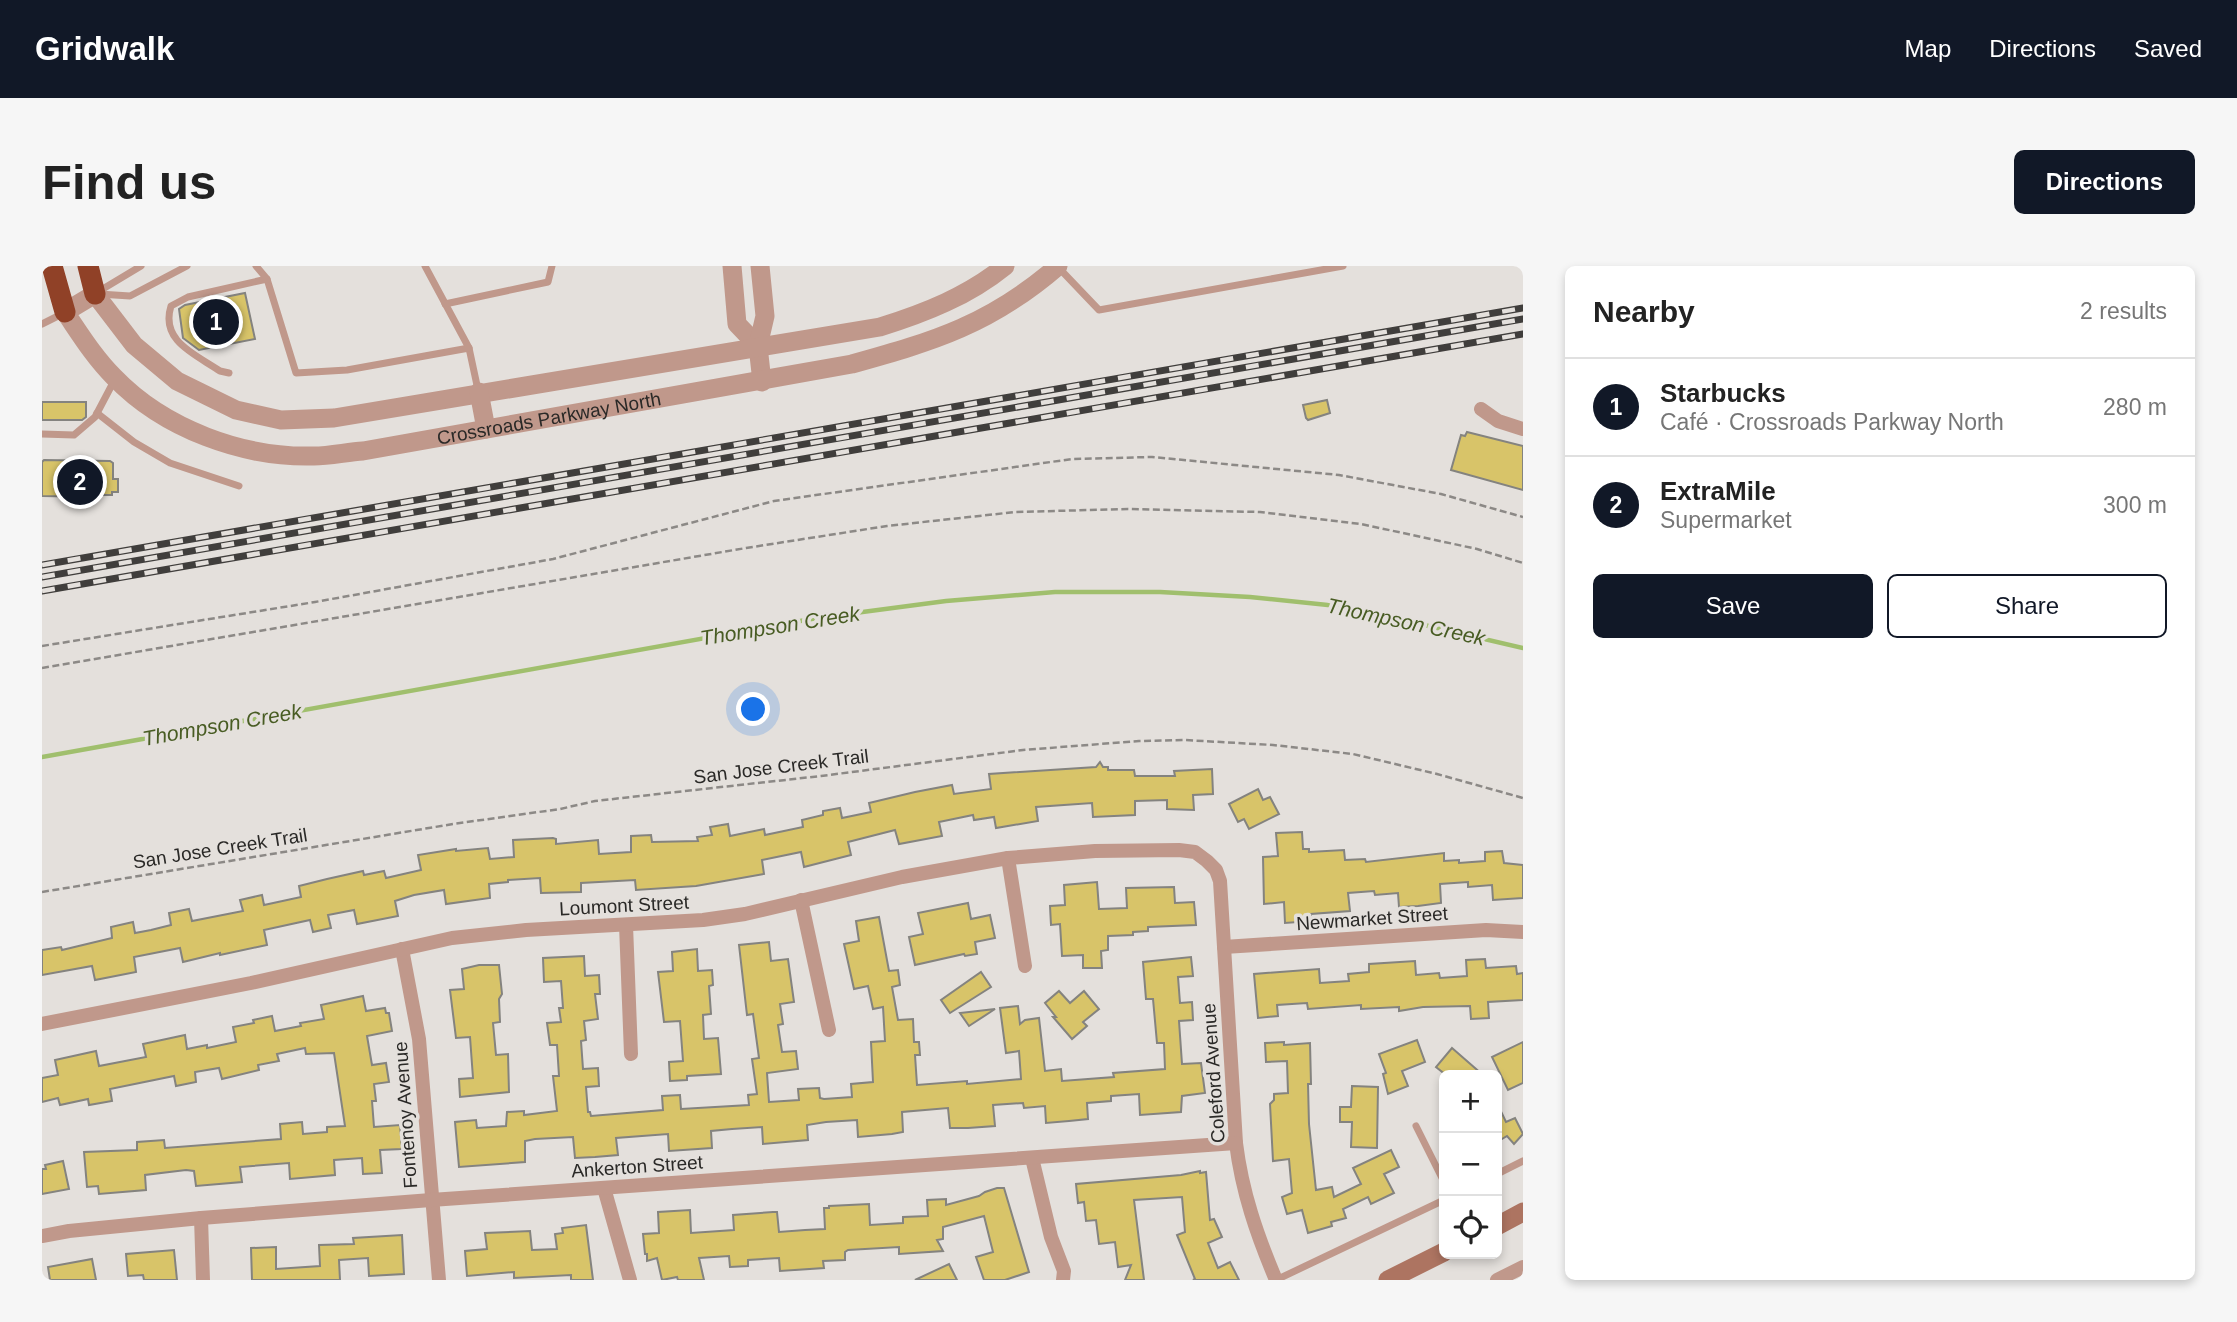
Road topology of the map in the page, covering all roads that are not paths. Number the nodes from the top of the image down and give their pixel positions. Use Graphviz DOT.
graph roads {
  1 [pos="52,266"];
  2 [pos="88,266"];
  3 [pos="141,266"];
  4 [pos="187,266"];
  5 [pos="256,266"];
  6 [pos="425,266"];
  7 [pos="552,266"];
  8 [pos="732,266"];
  9 [pos="760,266"];
  10 [pos="1058,266"];
  11 [pos="1343,266"];
  12 [pos="1002,267"];
  13 [pos="267,279"];
  14 [pos="94,293"];
  15 [pos="1013,301"];
  16 [pos="445,304"];
  17 [pos="65,312"];
  18 [pos="42,324"];
  19 [pos="758,346"];
  20 [pos="469,348"];
  21 [pos="229,373"];
  22 [pos="115,379"];
  23 [pos="762,382"];
  24 [pos="479,393"];
  25 [pos="1481,409"];
  26 [pos="97,413"];
  27 [pos="486,429"];
  28 [pos="1523,429"];
  29 [pos="42,434"];
  30 [pos="239,486"];
  31 [pos="1008,858"];
  32 [pos="1207,861"];
  33 [pos="802,900"];
  34 [pos="626,925"];
  35 [pos="1523,932"];
  36 [pos="1224,947"];
  37 [pos="402,949"];
  38 [pos="1025,966"];
  39 [pos="42,1024"];
  40 [pos="829,1030"];
  41 [pos="631,1054"];
  42 [pos="1416,1126"];
  43 [pos="1236,1143"];
  44 [pos="1032,1158"];
  45 [pos="1523,1161"];
  46 [pos="1439,1172"];
  47 [pos="1502,1172"];
  48 [pos="604,1188"];
  49 [pos="430,1200"];
  50 [pos="1439,1202"];
  51 [pos="1523,1212"];
  52 [pos="201,1218"];
  53 [pos="1502,1223"];
  54 [pos="42,1236"];
  55 [pos="1439,1254"];
  56 [pos="1523,1267"];
  57 [pos="203,1280"];
  58 [pos="439,1280"];
  59 [pos="630,1280"];
  60 [pos="1063,1280"];
  61 [pos="1276,1280"];
  62 [pos="1388,1280"];
  63 [pos="1496,1280"];
  1 -- 17 [label="highway"];
  2 -- 14 [label="highway"];
  3 -- 14 [label="lane"];
  4 -- 14 [label="lane"];
  5 -- 13 [label="lane"];
  6 -- 16 [label="lane"];
  7 -- 16 [label="lane"];
  8 -- 19 [label="street"];
  9 -- 19 [label="street"];
  10 -- 11 [label="lane"];
  10 -- 15 [label="street, Crossroads Parkway North"];
  12 -- 15 [label="street"];
  12 -- 19 [label="street, Crossroads Parkway North"];
  13 -- 20 [label="lane"];
  13 -- 21 [label="lane"];
  14 -- 17 [label="street"];
  14 -- 24 [label="street, Crossroads Parkway North"];
  15 -- 23 [label="street, Crossroads Parkway North"];
  16 -- 20 [label="lane"];
  17 -- 18 [label="lane"];
  17 -- 22 [label="street, Crossroads Parkway North"];
  19 -- 23 [label="street"];
  19 -- 24 [label="street, Crossroads Parkway North"];
  20 -- 24 [label="lane"];
  22 -- 26 [label="lane"];
  22 -- 27 [label="street, Crossroads Parkway North"];
  23 -- 27 [label="street, Crossroads Parkway North"];
  24 -- 27 [label="street"];
  25 -- 28 [label="street"];
  26 -- 29 [label="lane"];
  26 -- 30 [label="lane"];
  31 -- 32 [label="street, Loumont Street"];
  31 -- 33 [label="street, Loumont Street"];
  31 -- 38 [label="street"];
  32 -- 36 [label="street, Coleford Avenue"];
  33 -- 34 [label="street, Loumont Street"];
  33 -- 40 [label="street"];
  34 -- 37 [label="street, Loumont Street"];
  34 -- 41 [label="street"];
  35 -- 36 [label="street, Newmarket Street"];
  36 -- 43 [label="street, Coleford Avenue"];
  37 -- 39 [label="street, Loumont Street"];
  37 -- 49 [label="street, Fontenoy Avenue"];
  42 -- 46 [label="lane"];
  43 -- 44 [label="street, Ankerton Street"];
  43 -- 61 [label="street, Coleford Avenue"];
  44 -- 48 [label="street, Ankerton Street"];
  44 -- 60 [label="street"];
  45 -- 47 [label="lane"];
  48 -- 49 [label="street, Ankerton Street"];
  48 -- 59 [label="street"];
  49 -- 52 [label="street, Ankerton Street"];
  49 -- 58 [label="street, Fontenoy Avenue"];
  50 -- 61 [label="lane"];
  51 -- 53 [label="main road"];
  52 -- 54 [label="street, Ankerton Street"];
  52 -- 57 [label="street"];
  55 -- 62 [label="main road"];
  56 -- 63 [label="street"];
}
